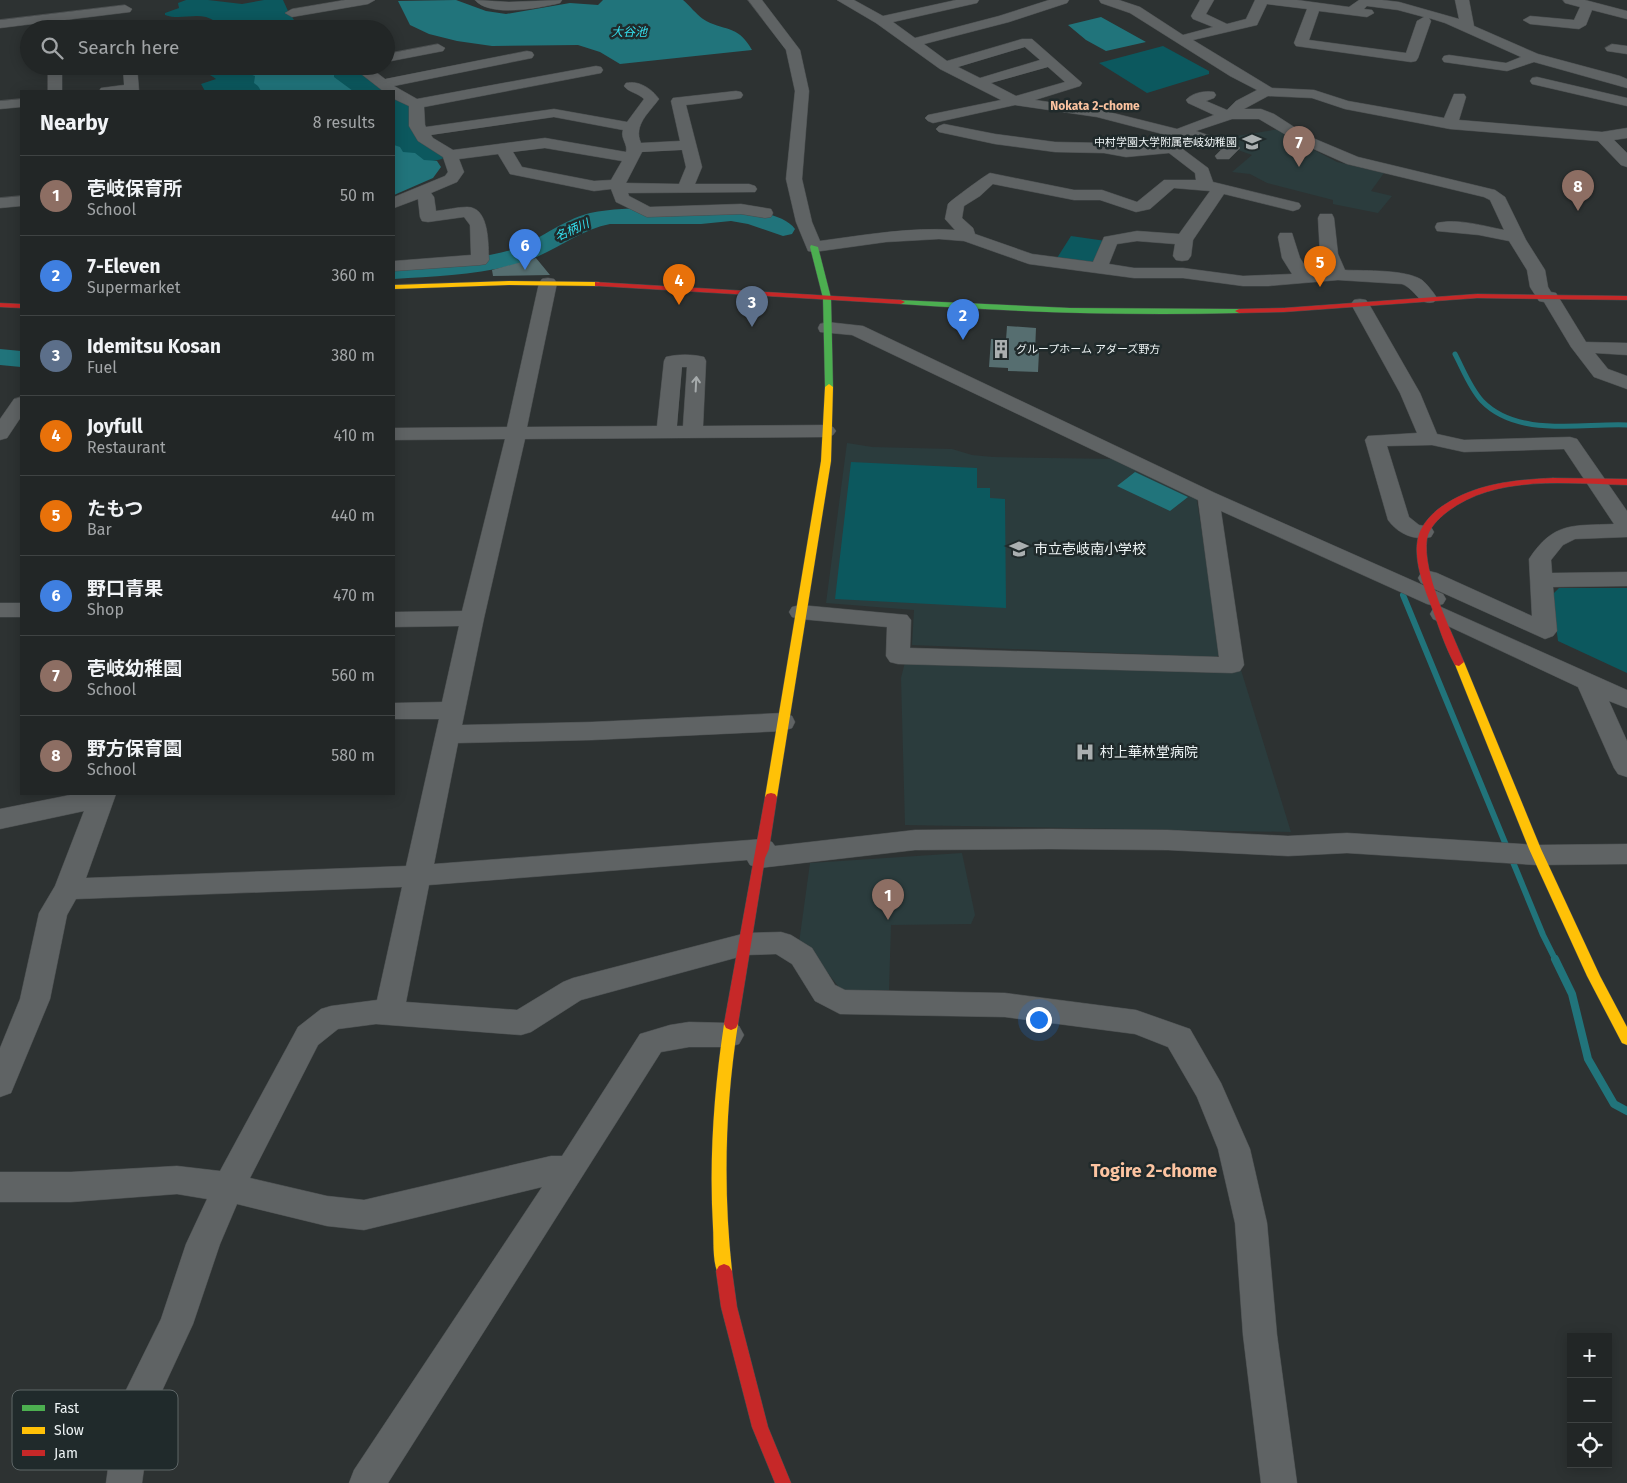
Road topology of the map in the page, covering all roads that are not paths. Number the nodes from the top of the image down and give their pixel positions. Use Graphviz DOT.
graph roads {
  1 [pos="53,0"];
  2 [pos="368,0"];
  3 [pos="482,0"];
  4 [pos="555,0"];
  5 [pos="755,0"];
  6 [pos="844,0"];
  7 [pos="1062,0"];
  8 [pos="1106,0"];
  9 [pos="1147,0"];
  10 [pos="1207,0"];
  11 [pos="1264,0"];
  12 [pos="1462,0"];
  13 [pos="1570,0"];
  14 [pos="964,1"];
  15 [pos="1591,2"];
  16 [pos="893,3"];
  17 [pos="290,6"];
  18 [pos="1314,7"];
  19 [pos="1627,8"];
  20 [pos="125,9"];
  21 [pos="1135,10"];
  22 [pos="1366,10"];
  23 [pos="920,13"];
  24 [pos="1627,15"];
  25 [pos="1004,19"];
  26 [pos="54,20"];
  27 [pos="69,20"];
  28 [pos="299,20"];
  29 [pos="880,20"];
  30 [pos="1530,20"];
  31 [pos="1424,21"];
  32 [pos="0,24"];
  33 [pos="20,24"];
  34 [pos="1467,26"];
  35 [pos="1226,28"];
  36 [pos="1182,39"];
  37 [pos="912,43"];
  38 [pos="438,48"];
  39 [pos="1612,48"];
  40 [pos="1627,50"];
  41 [pos="527,55"];
  42 [pos="395,56"];
  43 [pos="1533,57"];
  44 [pos="1449,59"];
  45 [pos="1050,62"];
  46 [pos="945,66"];
  47 [pos="596,70"];
  48 [pos="1580,70"];
  49 [pos="55,75"];
  50 [pos="131,75"];
  51 [pos="370,75"];
  52 [pos="1537,81"];
  53 [pos="977,83"];
  54 [pos="1627,84"];
  55 [pos="631,86"];
  56 [pos="1564,87"];
  57 [pos="132,89"];
  58 [pos="389,89"];
  59 [pos="56,90"];
  60 [pos="119,90"];
  61 [pos="1268,92"];
  62 [pos="395,94"];
  63 [pos="736,95"];
  64 [pos="1209,95"];
  65 [pos="1459,97"];
  66 [pos="1252,99"];
  67 [pos="1015,101"];
  68 [pos="1627,102"];
  69 [pos="20,103"];
  70 [pos="416,104"];
  71 [pos="0,105"];
  72 [pos="1345,105"];
  73 [pos="1306,109"];
  74 [pos="1228,115"];
  75 [pos="1330,117"];
  76 [pos="1450,124"];
  77 [pos="631,127"];
  78 [pos="422,132"];
  79 [pos="1627,133"];
  80 [pos="1602,137"];
  81 [pos="1178,138"];
  82 [pos="688,144"];
  83 [pos="503,148"];
  84 [pos="633,153"];
  85 [pos="450,155"];
  86 [pos="1223,156"];
  87 [pos="1627,162"];
  88 [pos="618,186"];
  89 [pos="1212,187"];
  90 [pos="685,188"];
  91 [pos="748,190"];
  92 [pos="426,197"];
  93 [pos="20,200"];
  94 [pos="0,203"];
  95 [pos="395,203"];
  96 [pos="1293,207"];
  97 [pos="765,213"];
  98 [pos="1326,218"];
  99 [pos="1443,226"];
  100 [pos="966,236"];
  101 [pos="1286,237"];
  102 [pos="1515,237"];
  103 [pos="1184,240"];
  104 [pos="814,247"];
  105 [pos="395,266"];
  106 [pos="1099,268"];
  107 [pos="1183,273"];
  108 [pos="1338,275"];
  109 [pos="1304,278"];
  110 [pos="548,283"];
  111 [pos="395,287"];
  112 [pos="1547,297"];
  113 [pos="826,298"];
  114 [pos="1428,298"];
  115 [pos="1627,298"];
  116 [pos="1360,304"];
  117 [pos="0,305"];
  118 [pos="20,306"];
  119 [pos="827,328"];
  120 [pos="1580,347"];
  121 [pos="1627,349"];
  122 [pos="1627,383"];
  123 [pos="20,404"];
  124 [pos="826,432"];
  125 [pos="666,433"];
  126 [pos="693,433"];
  127 [pos="0,434"];
  128 [pos="395,434"];
  129 [pos="516,434"];
  130 [pos="1429,439"];
  131 [pos="1598,482"];
  132 [pos="1627,482"];
  133 [pos="1208,496"];
  134 [pos="1627,528"];
  135 [pos="1423,532"];
  136 [pos="1627,579"];
  137 [pos="1541,580"];
  138 [pos="1435,597"];
  139 [pos="0,610"];
  140 [pos="20,610"];
  141 [pos="800,612"];
  142 [pos="472,618"];
  143 [pos="395,619"];
  144 [pos="1587,681"];
  145 [pos="1627,700"];
  146 [pos="395,711"];
  147 [pos="450,722"];
  148 [pos="783,722"];
  149 [pos="1627,768"];
  150 [pos="102,796"];
  151 [pos="0,819"];
  152 [pos="761,854"];
  153 [pos="1627,854"];
  154 [pos="1520,855"];
  155 [pos="417,876"];
  156 [pos="68,888"];
  157 [pos="746,944"];
  158 [pos="388,1013"];
  159 [pos="729,1035"];
  160 [pos="1627,1039"];
  161 [pos="0,1084"];
  162 [pos="570,1171"];
  163 [pos="0,1187"];
  164 [pos="228,1188"];
  165 [pos="144,1390"];
  166 [pos="126,1470"];
  167 [pos="124,1483"];
  168 [pos="366,1483"];
  169 [pos="783,1483"];
  170 [pos="1279,1483"];
  1 -- 26 [label="street"];
  2 -- 17 [label="street"];
  3 -- 4 [label="street"];
  5 -- 104 [label="street"];
  6 -- 29 [label="street"];
  7 -- 25 [label="street"];
  8 -- 21 [label="street"];
  9 -- 21 [label="street"];
  10 -- 35 [label="street"];
  11 -- 18 [label="street"];
  11 -- 35 [label="street"];
  12 -- 34 [label="street"];
  13 -- 15 [label="street"];
  14 -- 23 [label="street"];
  14 -- 25 [label="street"];
  15 -- 19 [label="street"];
  15 -- 24 [label="street"];
  15 -- 30 [label="street"];
  16 -- 23 [label="street"];
  17 -- 28 [label="street"];
  18 -- 22 [label="street"];
  18 -- 31 [label="street"];
  20 -- 27 [label="street"];
  21 -- 36 [label="street"];
  22 -- 31 [label="street"];
  22 -- 34 [label="street"];
  23 -- 29 [label="street"];
  25 -- 37 [label="street"];
  29 -- 37 [label="street"];
  31 -- 34 [label="street"];
  32 -- 33 [label="street"];
  34 -- 43 [label="street"];
  35 -- 36 [label="street"];
  36 -- 61 [label="street"];
  37 -- 46 [label="street"];
  38 -- 42 [label="street"];
  39 -- 40 [label="street"];
  41 -- 58 [label="street"];
  43 -- 44 [label="street"];
  43 -- 48 [label="street"];
  45 -- 46 [label="street"];
  45 -- 53 [label="street"];
  45 -- 67 [label="street"];
  46 -- 53 [label="street"];
  47 -- 70 [label="street"];
  48 -- 54 [label="street"];
  48 -- 56 [label="street"];
  49 -- 59 [label="street"];
  50 -- 57 [label="street"];
  51 -- 58 [label="street"];
  52 -- 56 [label="street"];
  53 -- 67 [label="street"];
  55 -- 77 [label="street"];
  56 -- 68 [label="street"];
  57 -- 60 [label="street"];
  61 -- 66 [label="street"];
  61 -- 72 [label="street"];
  62 -- 70 [label="street"];
  63 -- 82 [label="street"];
  64 -- 74 [label="street"];
  65 -- 76 [label="street"];
  66 -- 73 [label="street"];
  66 -- 74 [label="street"];
  67 -- 81 [label="street"];
  67 -- 81 [label="street"];
  69 -- 71 [label="street"];
  70 -- 78 [label="street"];
  72 -- 75 [label="street"];
  72 -- 76 [label="street"];
  74 -- 81 [label="street"];
  74 -- 102 [label="street"];
  76 -- 80 [label="street"];
  77 -- 78 [label="street"];
  77 -- 84 [label="street"];
  78 -- 85 [label="street"];
  79 -- 80 [label="street"];
  80 -- 87 [label="street"];
  81 -- 86 [label="street"];
  81 -- 89 [label="street"];
  82 -- 84 [label="street"];
  82 -- 90 [label="street"];
  83 -- 84 [label="street"];
  83 -- 85 [label="street"];
  83 -- 88 [label="street"];
  84 -- 88 [label="street"];
  85 -- 95 [label="street"];
  88 -- 90 [label="street"];
  88 -- 97 [label="street"];
  89 -- 96 [label="street"];
  89 -- 100 [label="street"];
  89 -- 103 [label="street"];
  90 -- 91 [label="street"];
  92 -- 105 [label="street"];
  93 -- 94 [label="street"];
  98 -- 108 [label="street"];
  99 -- 102 [label="street"];
  100 -- 104 [label="street"];
  100 -- 106 [label="street"];
  101 -- 109 [label="street"];
  102 -- 112 [label="street"];
  103 -- 106 [label="street"];
  103 -- 107 [label="street"];
  104 -- 113 [label="street"];
  106 -- 107 [label="street"];
  107 -- 109 [label="street"];
  108 -- 109 [label="street"];
  108 -- 114 [label="street"];
  110 -- 111 [label="street"];
  110 -- 113 [label="street"];
  110 -- 129 [label="street"];
  112 -- 114 [label="street"];
  112 -- 115 [label="street"];
  112 -- 120 [label="street"];
  113 -- 116 [label="street"];
  113 -- 119 [label="street"];
  114 -- 116 [label="street"];
  116 -- 130 [label="street"];
  117 -- 118 [label="street"];
  119 -- 124 [label="street"];
  119 -- 133 [label="street"];
  120 -- 121 [label="street"];
  120 -- 122 [label="street"];
  123 -- 127 [label="street"];
  124 -- 126 [label="street"];
  124 -- 141 [label="street"];
  125 -- 126 [label="street"];
  126 -- 125 [label="street, one-way"];
  125 -- 129 [label="street"];
  128 -- 129 [label="street"];
  129 -- 142 [label="street"];
  130 -- 131 [label="street"];
  130 -- 135 [label="street"];
  131 -- 132 [label="street"];
  131 -- 134 [label="street"];
  131 -- 135 [label="street"];
  133 -- 138 [label="street"];
  133 -- 141 [label="street"];
  134 -- 137 [label="street"];
  135 -- 138 [label="street"];
  136 -- 137 [label="street"];
  137 -- 138 [label="street"];
  138 -- 144 [label="street"];
  138 -- 154 [label="street"];
  139 -- 140 [label="street"];
  141 -- 148 [label="street"];
  142 -- 143 [label="street"];
  142 -- 147 [label="street"];
  144 -- 145 [label="street"];
  144 -- 149 [label="street"];
  146 -- 147 [label="street"];
  147 -- 148 [label="street"];
  147 -- 155 [label="street"];
  148 -- 152 [label="street"];
  150 -- 151 [label="street"];
  150 -- 156 [label="street"];
  152 -- 154 [label="street"];
  152 -- 155 [label="street"];
  152 -- 157 [label="street"];
  153 -- 154 [label="street"];
  154 -- 160 [label="street"];
  155 -- 156 [label="street"];
  155 -- 158 [label="street"];
  156 -- 161 [label="street"];
  157 -- 158 [label="street"];
  157 -- 159 [label="street"];
  157 -- 170 [label="street"];
  158 -- 164 [label="street"];
  159 -- 162 [label="street"];
  159 -- 169 [label="street"];
  162 -- 164 [label="street"];
  162 -- 168 [label="street"];
  163 -- 164 [label="street"];
  164 -- 165 [label="street"];
  166 -- 167 [label="street"];
}
